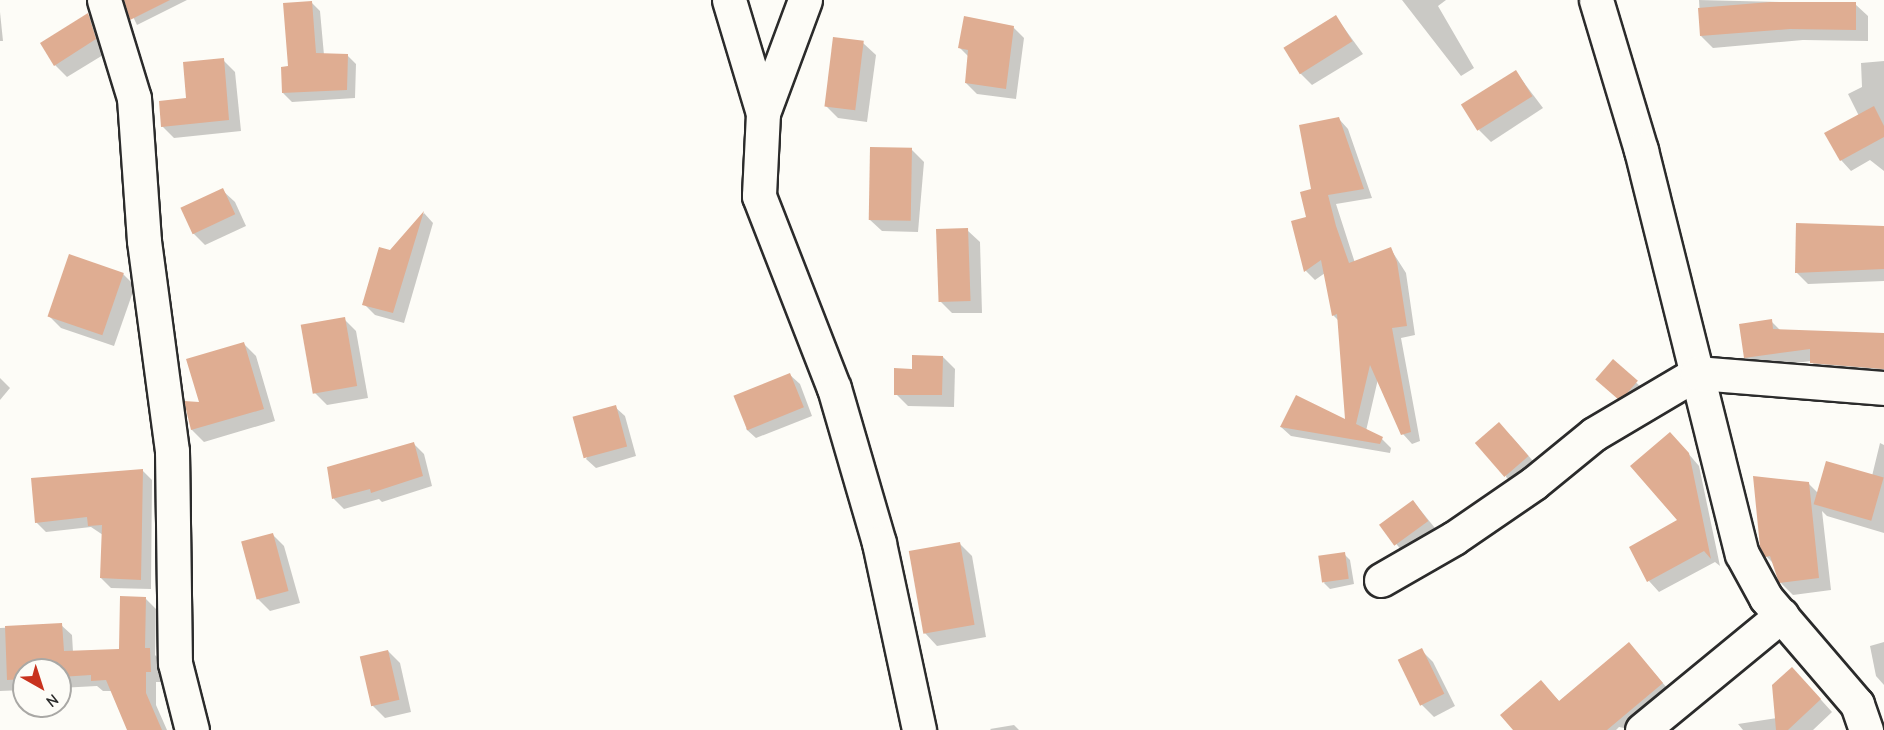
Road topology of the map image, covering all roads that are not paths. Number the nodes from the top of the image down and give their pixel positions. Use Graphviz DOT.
graph roads {
  1 [pos="104,0"];
  2 [pos="729,0"];
  3 [pos="805,0"];
  4 [pos="1596,0"];
  5 [pos="763,113"];
  6 [pos="1697,373"];
  7 [pos="1884,388"];
  8 [pos="1381,580"];
  9 [pos="1782,615"];
  10 [pos="192,730"];
  11 [pos="919,730"];
  12 [pos="1642,730"];
  13 [pos="1866,730"];
  1 -- 10 [label="street"];
  2 -- 5 [label="street"];
  3 -- 5 [label="street"];
  4 -- 6 [label="street"];
  5 -- 11 [label="street"];
  6 -- 7 [label="street"];
  6 -- 8 [label="street"];
  6 -- 9 [label="street"];
  9 -- 12 [label="street"];
  9 -- 13 [label="street"];
}
